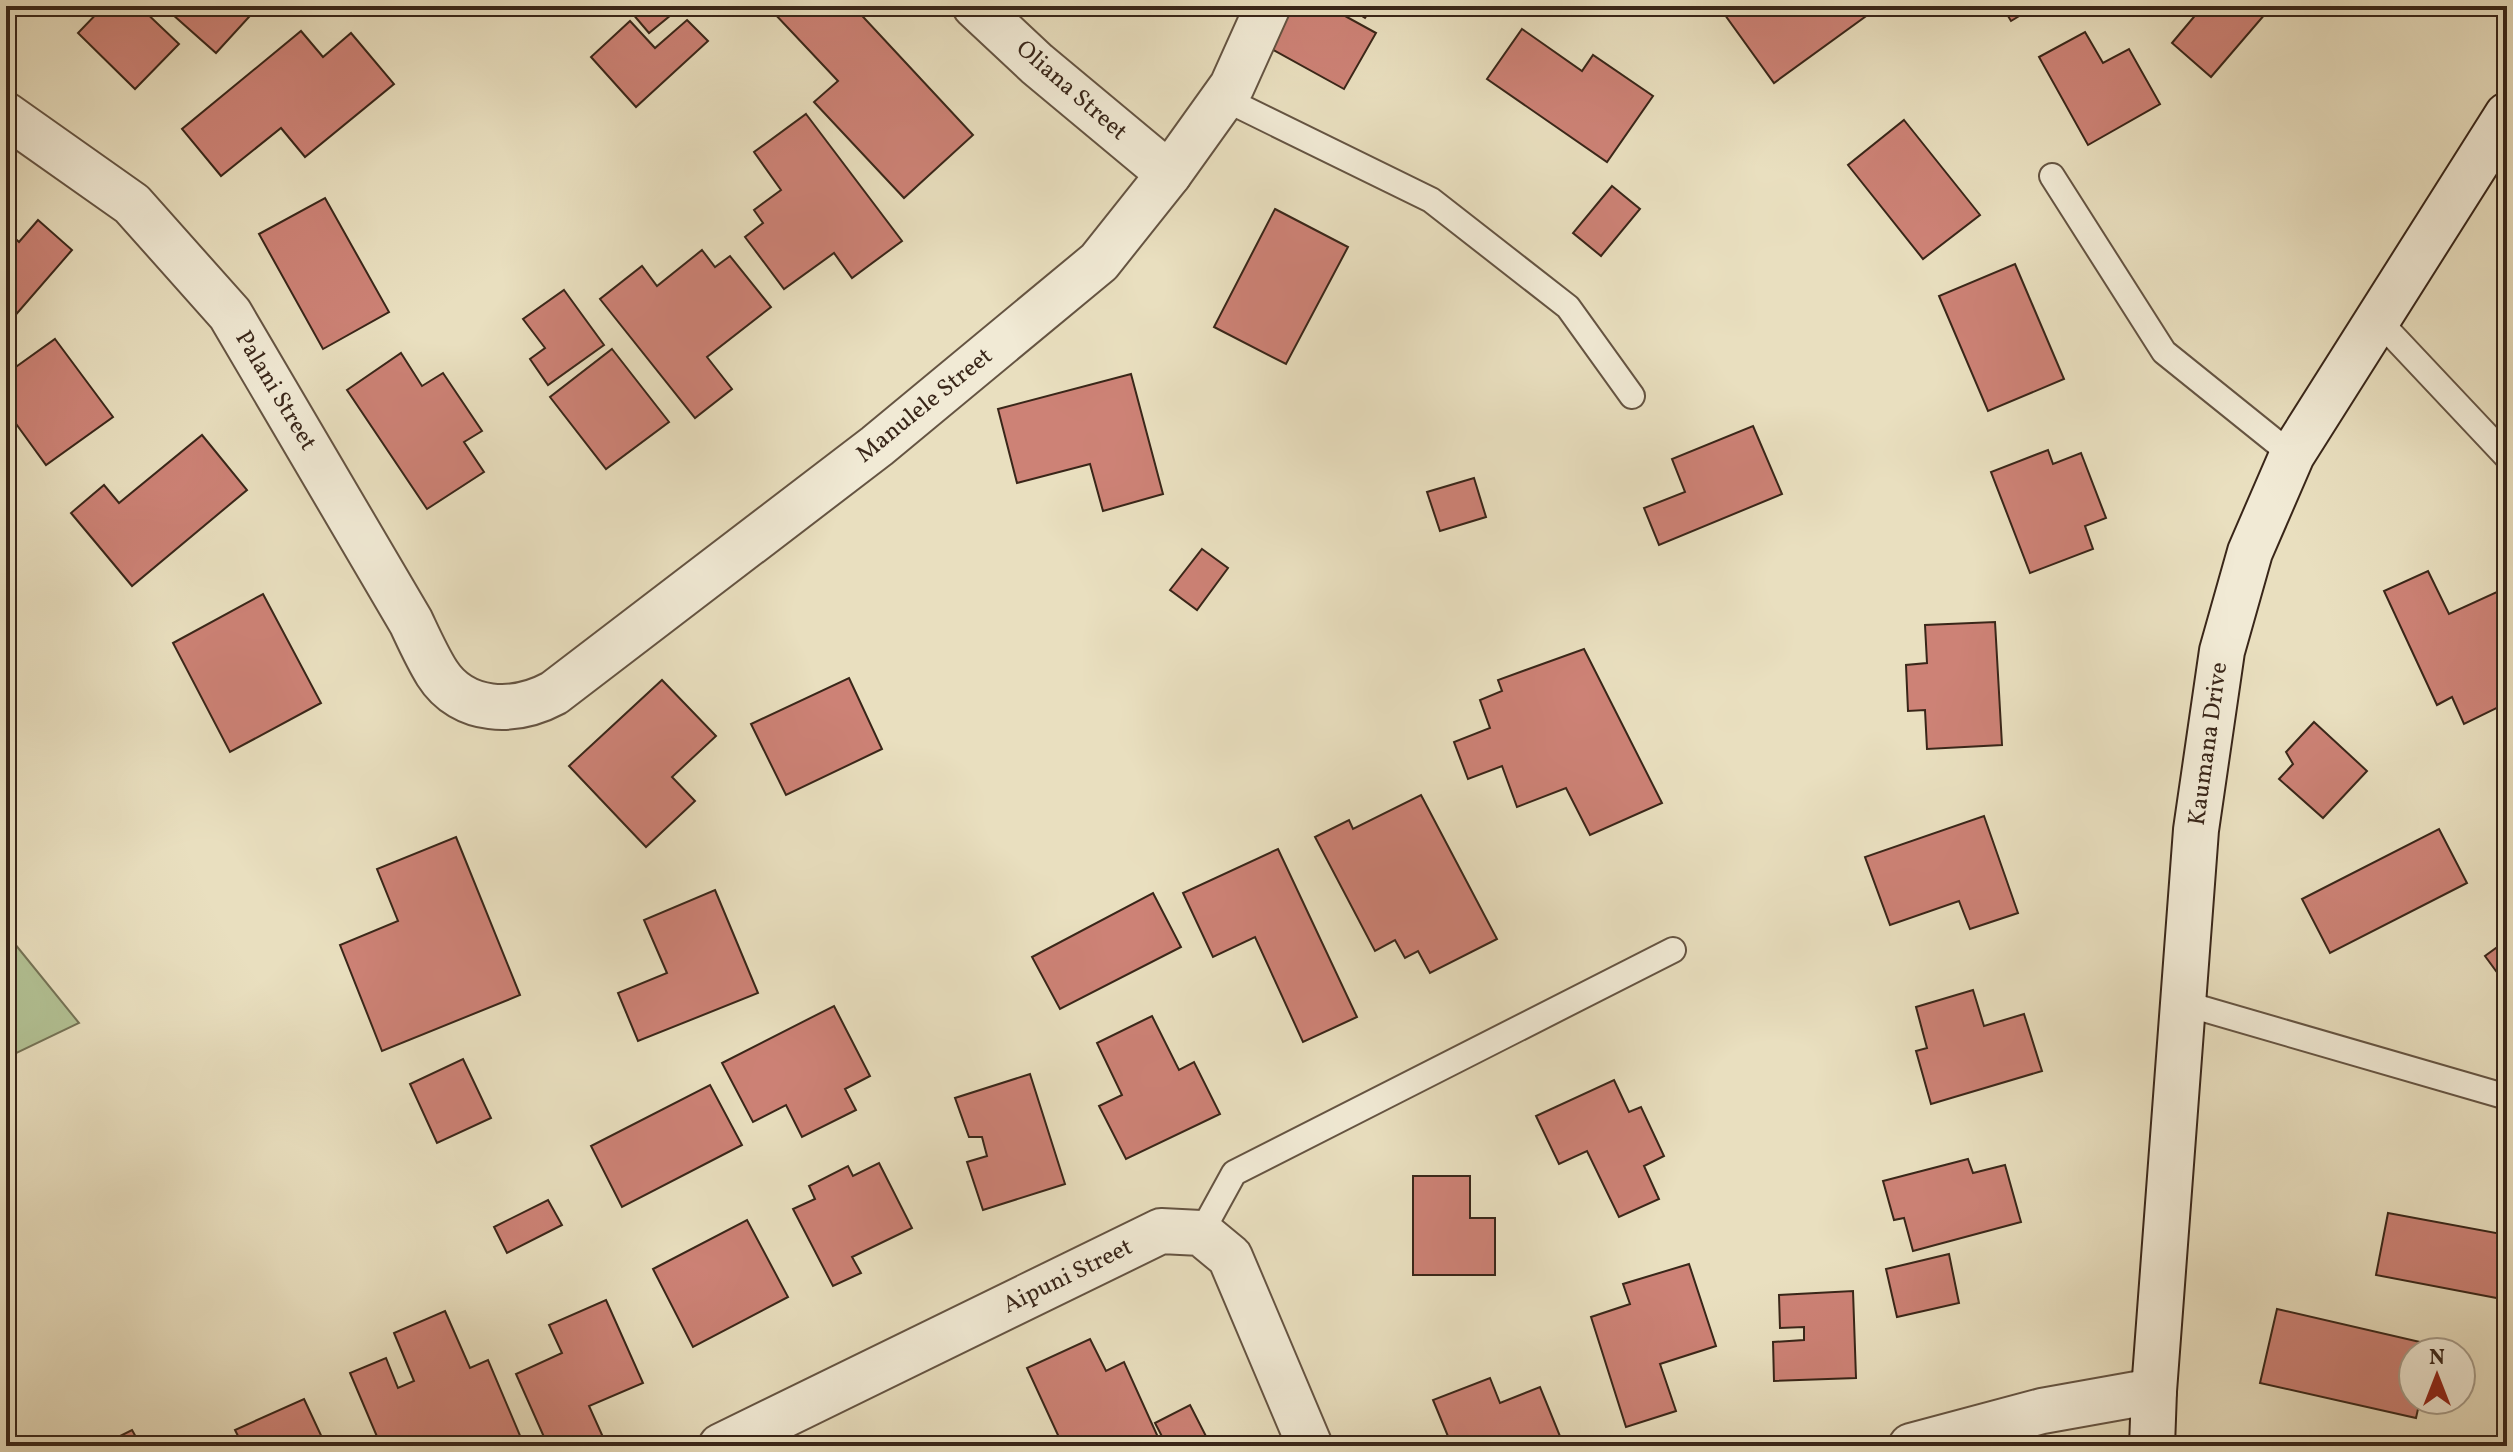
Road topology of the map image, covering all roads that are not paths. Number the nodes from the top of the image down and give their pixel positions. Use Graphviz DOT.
graph roads {
  1 [pos="975,6"];
  2 [pos="1268,6"];
  3 [pos="1223,98"];
  4 [pos="6,115"];
  5 [pos="2507,115"];
  6 [pos="1169,174"];
  7 [pos="2052,176"];
  8 [pos="2378,320"];
  9 [pos="1632,396"];
  10 [pos="2292,455"];
  11 [pos="2507,457"];
  12 [pos="492,708"];
  13 [pos="1673,950"];
  14 [pos="2183,1003"];
  15 [pos="2507,1097"];
  16 [pos="1201,1233"];
  17 [pos="2154,1391"];
  18 [pos="721,1446"];
  19 [pos="1310,1446"];
  20 [pos="1911,1446"];
  21 [pos="2152,1446"];
  1 -- 6 [label="street, Oliana Street"];
  2 -- 3 [label="street, Manulele Street"];
  3 -- 6 [label="street, Manulele Street"];
  3 -- 9 [label="lane"];
  4 -- 12 [label="street, Palani Street"];
  5 -- 8 [label="street, Kaumana Drive"];
  6 -- 12 [label="street, Manulele Street"];
  7 -- 10 [label="lane"];
  8 -- 10 [label="street, Kaumana Drive"];
  8 -- 11 [label="lane"];
  10 -- 14 [label="street, Kaumana Drive"];
  13 -- 16 [label="lane"];
  14 -- 15 [label="lane"];
  14 -- 17 [label="street, Kaumana Drive"];
  16 -- 18 [label="street, Aipuni Street"];
  16 -- 19 [label="street"];
  17 -- 20 [label="street"];
  17 -- 21 [label="street, Kaumana Drive"];
}
